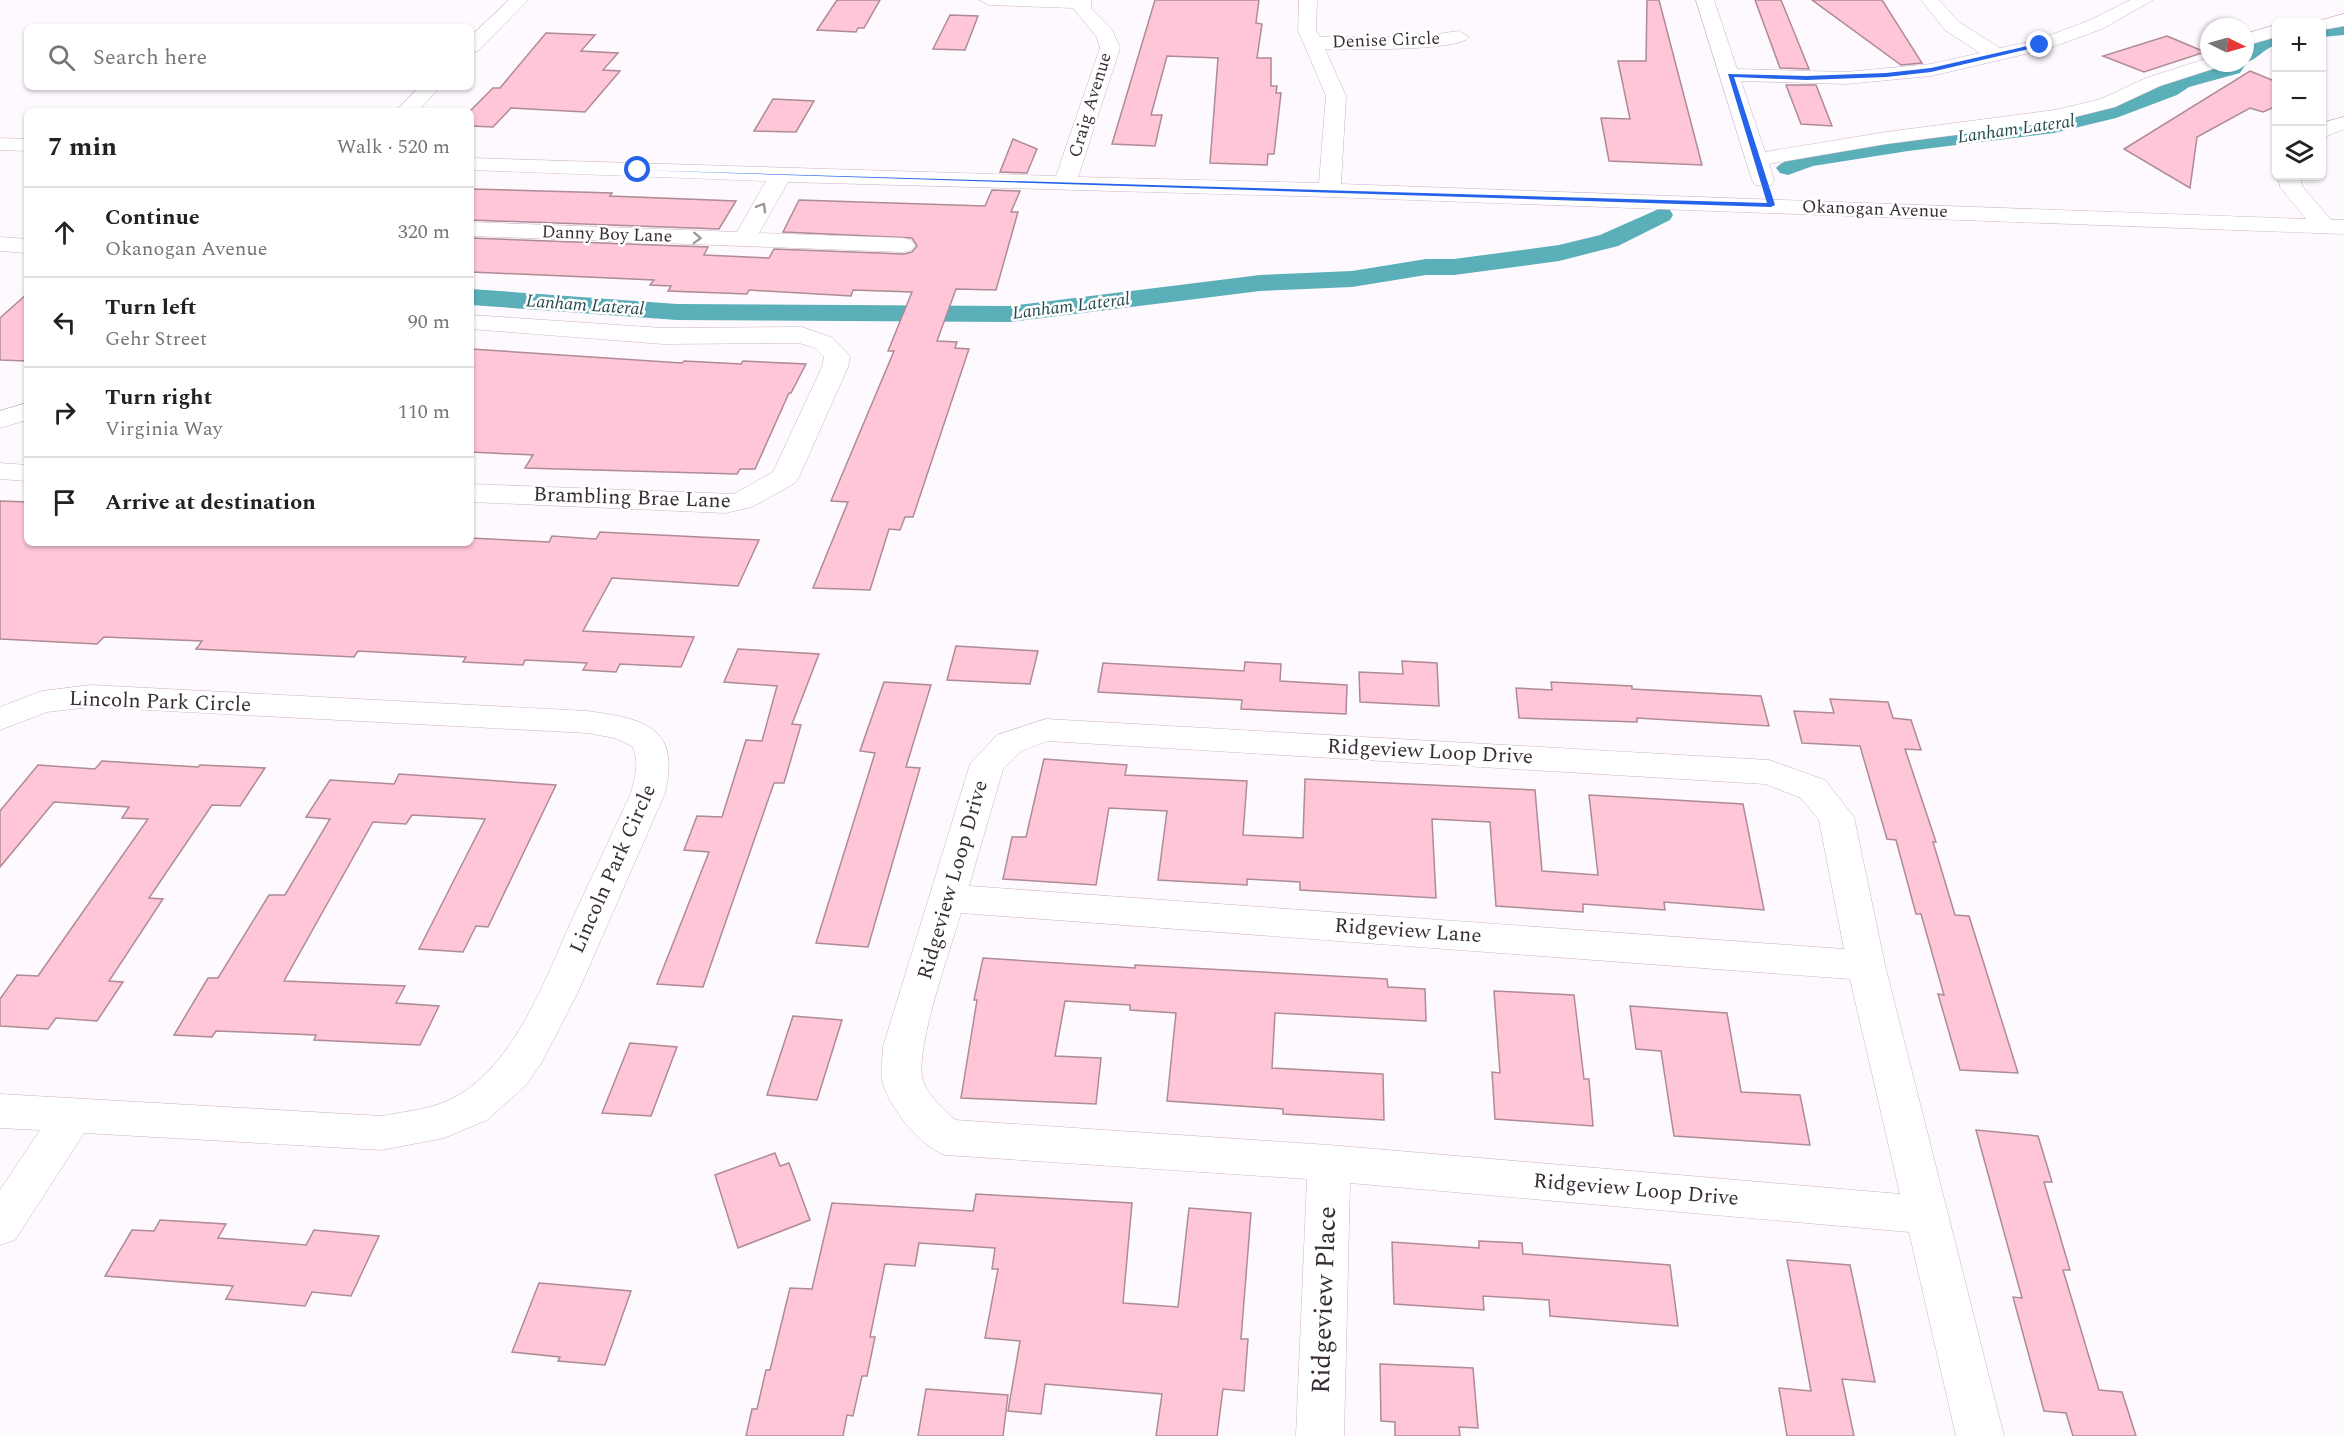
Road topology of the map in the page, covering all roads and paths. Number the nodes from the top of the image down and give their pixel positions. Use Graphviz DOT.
graph roads {
  1 [pos="519,0"];
  2 [pos="989,0"];
  3 [pos="1308,0"];
  4 [pos="1705,0"];
  5 [pos="1930,0"];
  6 [pos="2144,0"];
  7 [pos="1082,1"];
  8 [pos="2344,20"];
  9 [pos="2326,23"];
  10 [pos="2272,32"];
  11 [pos="1459,37"];
  12 [pos="2254,37"];
  13 [pos="1312,43"];
  14 [pos="474,44"];
  15 [pos="2000,56"];
  16 [pos="2200,67"];
  17 [pos="1730,75"];
  18 [pos="427,90"];
  19 [pos="409,108"];
  20 [pos="2344,123"];
  21 [pos="2326,130"];
  22 [pos="0,144"];
  23 [pos="24,145"];
  24 [pos="1757,160"];
  25 [pos="474,164"];
  26 [pos="781,176"];
  27 [pos="2290,180"];
  28 [pos="1065,183"];
  29 [pos="1330,190"];
  30 [pos="1771,205"];
  31 [pos="2335,227"];
  32 [pos="474,229"];
  33 [pos="744,239"];
  34 [pos="0,244"];
  35 [pos="903,245"];
  36 [pos="24,246"];
  37 [pos="474,322"];
  38 [pos="24,412"];
  39 [pos="0,420"];
  40 [pos="0,471"];
  41 [pos="24,473"];
  42 [pos="474,493"];
  43 [pos="0,719"];
  44 [pos="949,898"];
  45 [pos="1866,965"];
  46 [pos="0,1111"];
  47 [pos="72,1117"];
  48 [pos="1329,1163"];
  49 [pos="1925,1215"];
  50 [pos="0,1226"];
  51 [pos="1320,1436"];
  52 [pos="1980,1436"];
  1 -- 14 [label="street"];
  2 -- 7 [label="street"];
  3 -- 13 [label="street"];
  4 -- 17 [label="street"];
  5 -- 15 [label="street"];
  6 -- 15 [label="street"];
  7 -- 28 [label="street, Craig Avenue"];
  8 -- 9 [label="street"];
  10 -- 12 [label="street"];
  11 -- 13 [label="street, Denise Circle"];
  13 -- 29 [label="street"];
  15 -- 17 [label="street"];
  16 -- 24 [label="street"];
  17 -- 24 [label="street"];
  18 -- 19 [label="street"];
  20 -- 21 [label="street"];
  22 -- 23 [label="street"];
  24 -- 30 [label="street"];
  25 -- 26 [label="street, Okanogan Avenue"];
  26 -- 28 [label="street, Okanogan Avenue"];
  33 -- 26 [label="street, one-way"];
  27 -- 31 [label="street"];
  28 -- 29 [label="street, Okanogan Avenue"];
  29 -- 30 [label="street, Okanogan Avenue"];
  30 -- 31 [label="street, Okanogan Avenue"];
  32 -- 33 [label="street, Danny Boy Lane, one-way"];
  33 -- 35 [label="street, Danny Boy Lane"];
  34 -- 36 [label="street"];
  37 -- 42 [label="street, Brambling Brae Lane"];
  38 -- 39 [label="street"];
  40 -- 41 [label="street"];
  43 -- 47 [label="street, Lincoln Park Circle"];
  44 -- 45 [label="street, Ridgeview Lane"];
  44 -- 45 [label="street, Ridgeview Loop Drive"];
  44 -- 48 [label="street, Ridgeview Loop Drive"];
  45 -- 49 [label="street, Ridgeview Loop Drive"];
  46 -- 47 [label="street, Lincoln Park Circle"];
  47 -- 50 [label="street"];
  48 -- 49 [label="street, Ridgeview Loop Drive"];
  48 -- 51 [label="street, Ridgeview Place"];
  49 -- 52 [label="street, Ridgeview Loop Drive"];
}
